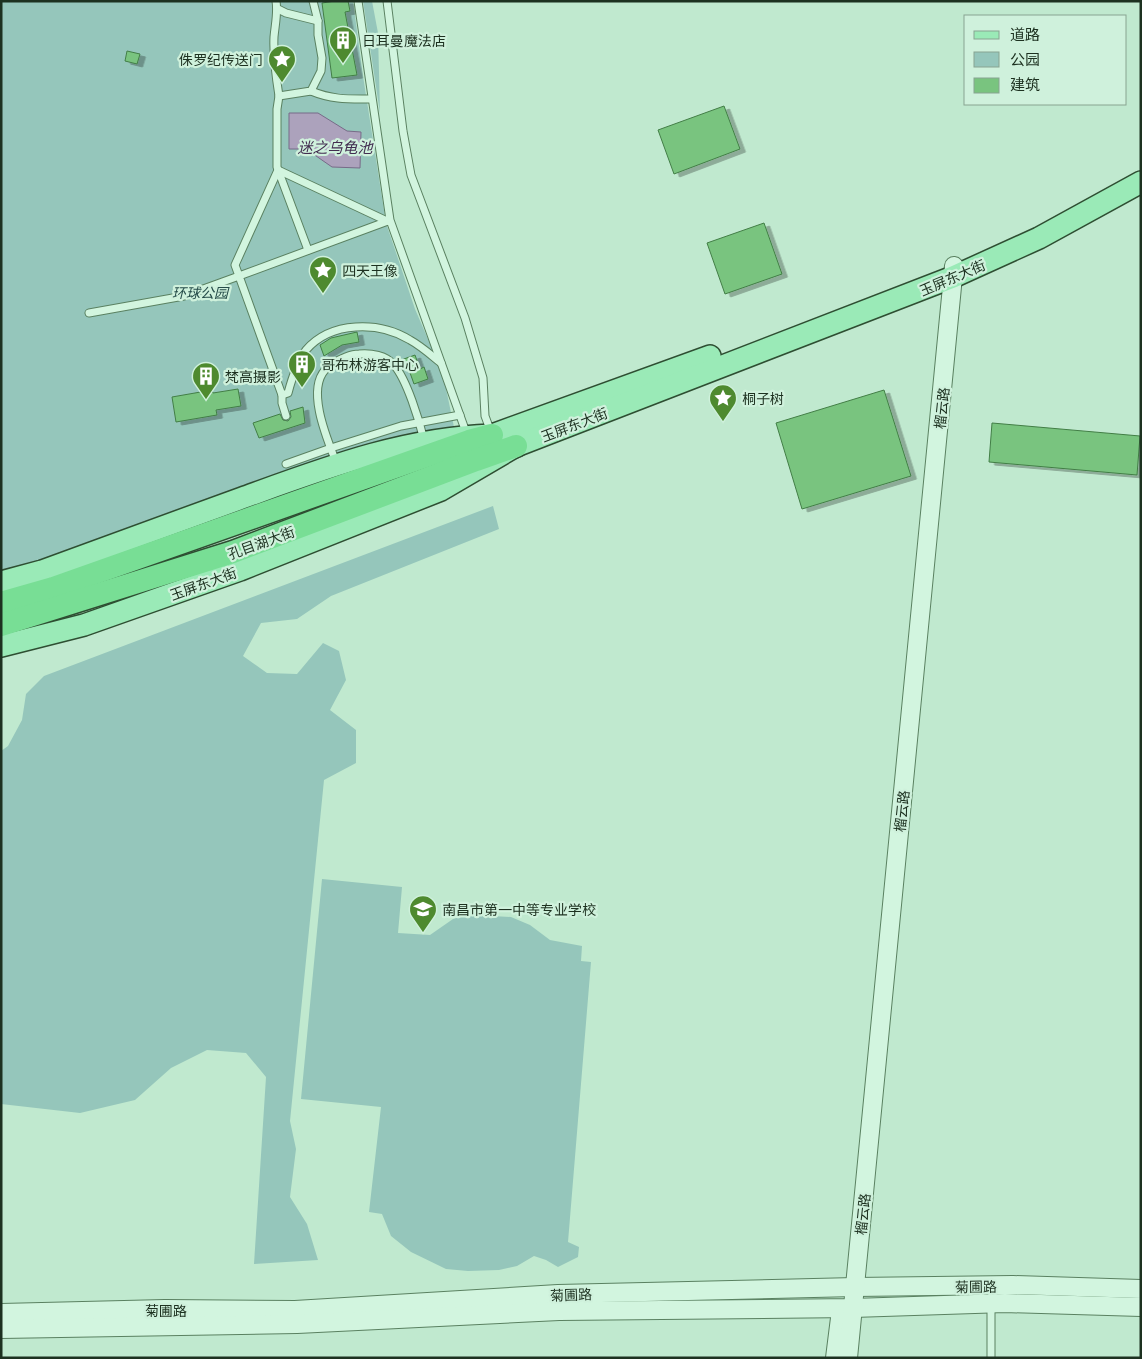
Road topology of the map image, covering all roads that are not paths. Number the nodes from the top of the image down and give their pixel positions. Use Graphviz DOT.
graph roads {
  1 [pos="314,1"];
  2 [pos="358,1"];
  3 [pos="387,1"];
  4 [pos="277,5"];
  5 [pos="318,21"];
  6 [pos="311,91"];
  7 [pos="278,96"];
  8 [pos="371,99"];
  9 [pos="1141,169"];
  10 [pos="278,170"];
  11 [pos="1141,182"];
  12 [pos="389,220"];
  13 [pos="308,250"];
  14 [pos="950,272"];
  15 [pos="239,276"];
  16 [pos="89,313"];
  17 [pos="442,363"];
  18 [pos="282,395"];
  19 [pos="460,415"];
  20 [pos="286,416"];
  21 [pos="422,433"];
  22 [pos="492,435"];
  23 [pos="471,445"];
  24 [pos="516,446"];
  25 [pos="334,456"];
  26 [pos="286,464"];
  27 [pos="1,582"];
  28 [pos="1,604"];
  29 [pos="1,625"];
  30 [pos="1,646"];
  31 [pos="849,1288"];
  32 [pos="1141,1289"];
  33 [pos="990,1304"];
  34 [pos="847,1308"];
  35 [pos="1141,1308"];
  36 [pos="1,1313"];
  37 [pos="1,1329"];
  38 [pos="835,1358"];
  39 [pos="848,1358"];
  40 [pos="991,1358"];
  1 -- 5 [label="lane"];
  2 -- 8 [label="lane"];
  3 -- 22 [label="lane"];
  4 -- 5 [label="lane"];
  4 -- 7 [label="lane"];
  5 -- 6 [label="lane"];
  6 -- 7 [label="lane"];
  6 -- 8 [label="lane"];
  7 -- 10 [label="lane"];
  8 -- 12 [label="lane"];
  9 -- 14 [label="main road, 玉屏东大街"];
  10 -- 12 [label="lane"];
  10 -- 13 [label="lane"];
  10 -- 15 [label="lane"];
  11 -- 14 [label="main road, 玉屏东大街"];
  12 -- 13 [label="lane"];
  12 -- 17 [label="lane"];
  13 -- 15 [label="lane"];
  14 -- 22 [label="main road, 玉屏东大街"];
  14 -- 24 [label="main road, 玉屏东大街"];
  14 -- 31 [label="street, 榴云路"];
  15 -- 16 [label="lane"];
  15 -- 18 [label="lane"];
  17 -- 18 [label="lane"];
  17 -- 19 [label="lane"];
  18 -- 20 [label="lane"];
  19 -- 21 [label="lane"];
  19 -- 23 [label="lane"];
  21 -- 23 [label="main road"];
  21 -- 25 [label="main road"];
  21 -- 25 [label="lane"];
  22 -- 23 [label="highway, 孔目湖大街"];
  23 -- 24 [label="highway, 孔目湖大街"];
  23 -- 28 [label="highway, 孔目湖大街"];
  23 -- 29 [label="highway, 孔目湖大街"];
  24 -- 30 [label="main road, 玉屏东大街"];
  25 -- 26 [label="lane"];
  25 -- 27 [label="main road"];
  31 -- 32 [label="street, 菊圃路"];
  31 -- 34 [label="street, 榴云路"];
  31 -- 36 [label="street, 菊圃路"];
  33 -- 34 [label="street, 菊圃路"];
  33 -- 35 [label="street, 菊圃路"];
  33 -- 40 [label="lane"];
  34 -- 37 [label="street, 菊圃路"];
  34 -- 38 [label="street, 榴云路"];
  34 -- 39 [label="street, 榴云路"];
}
